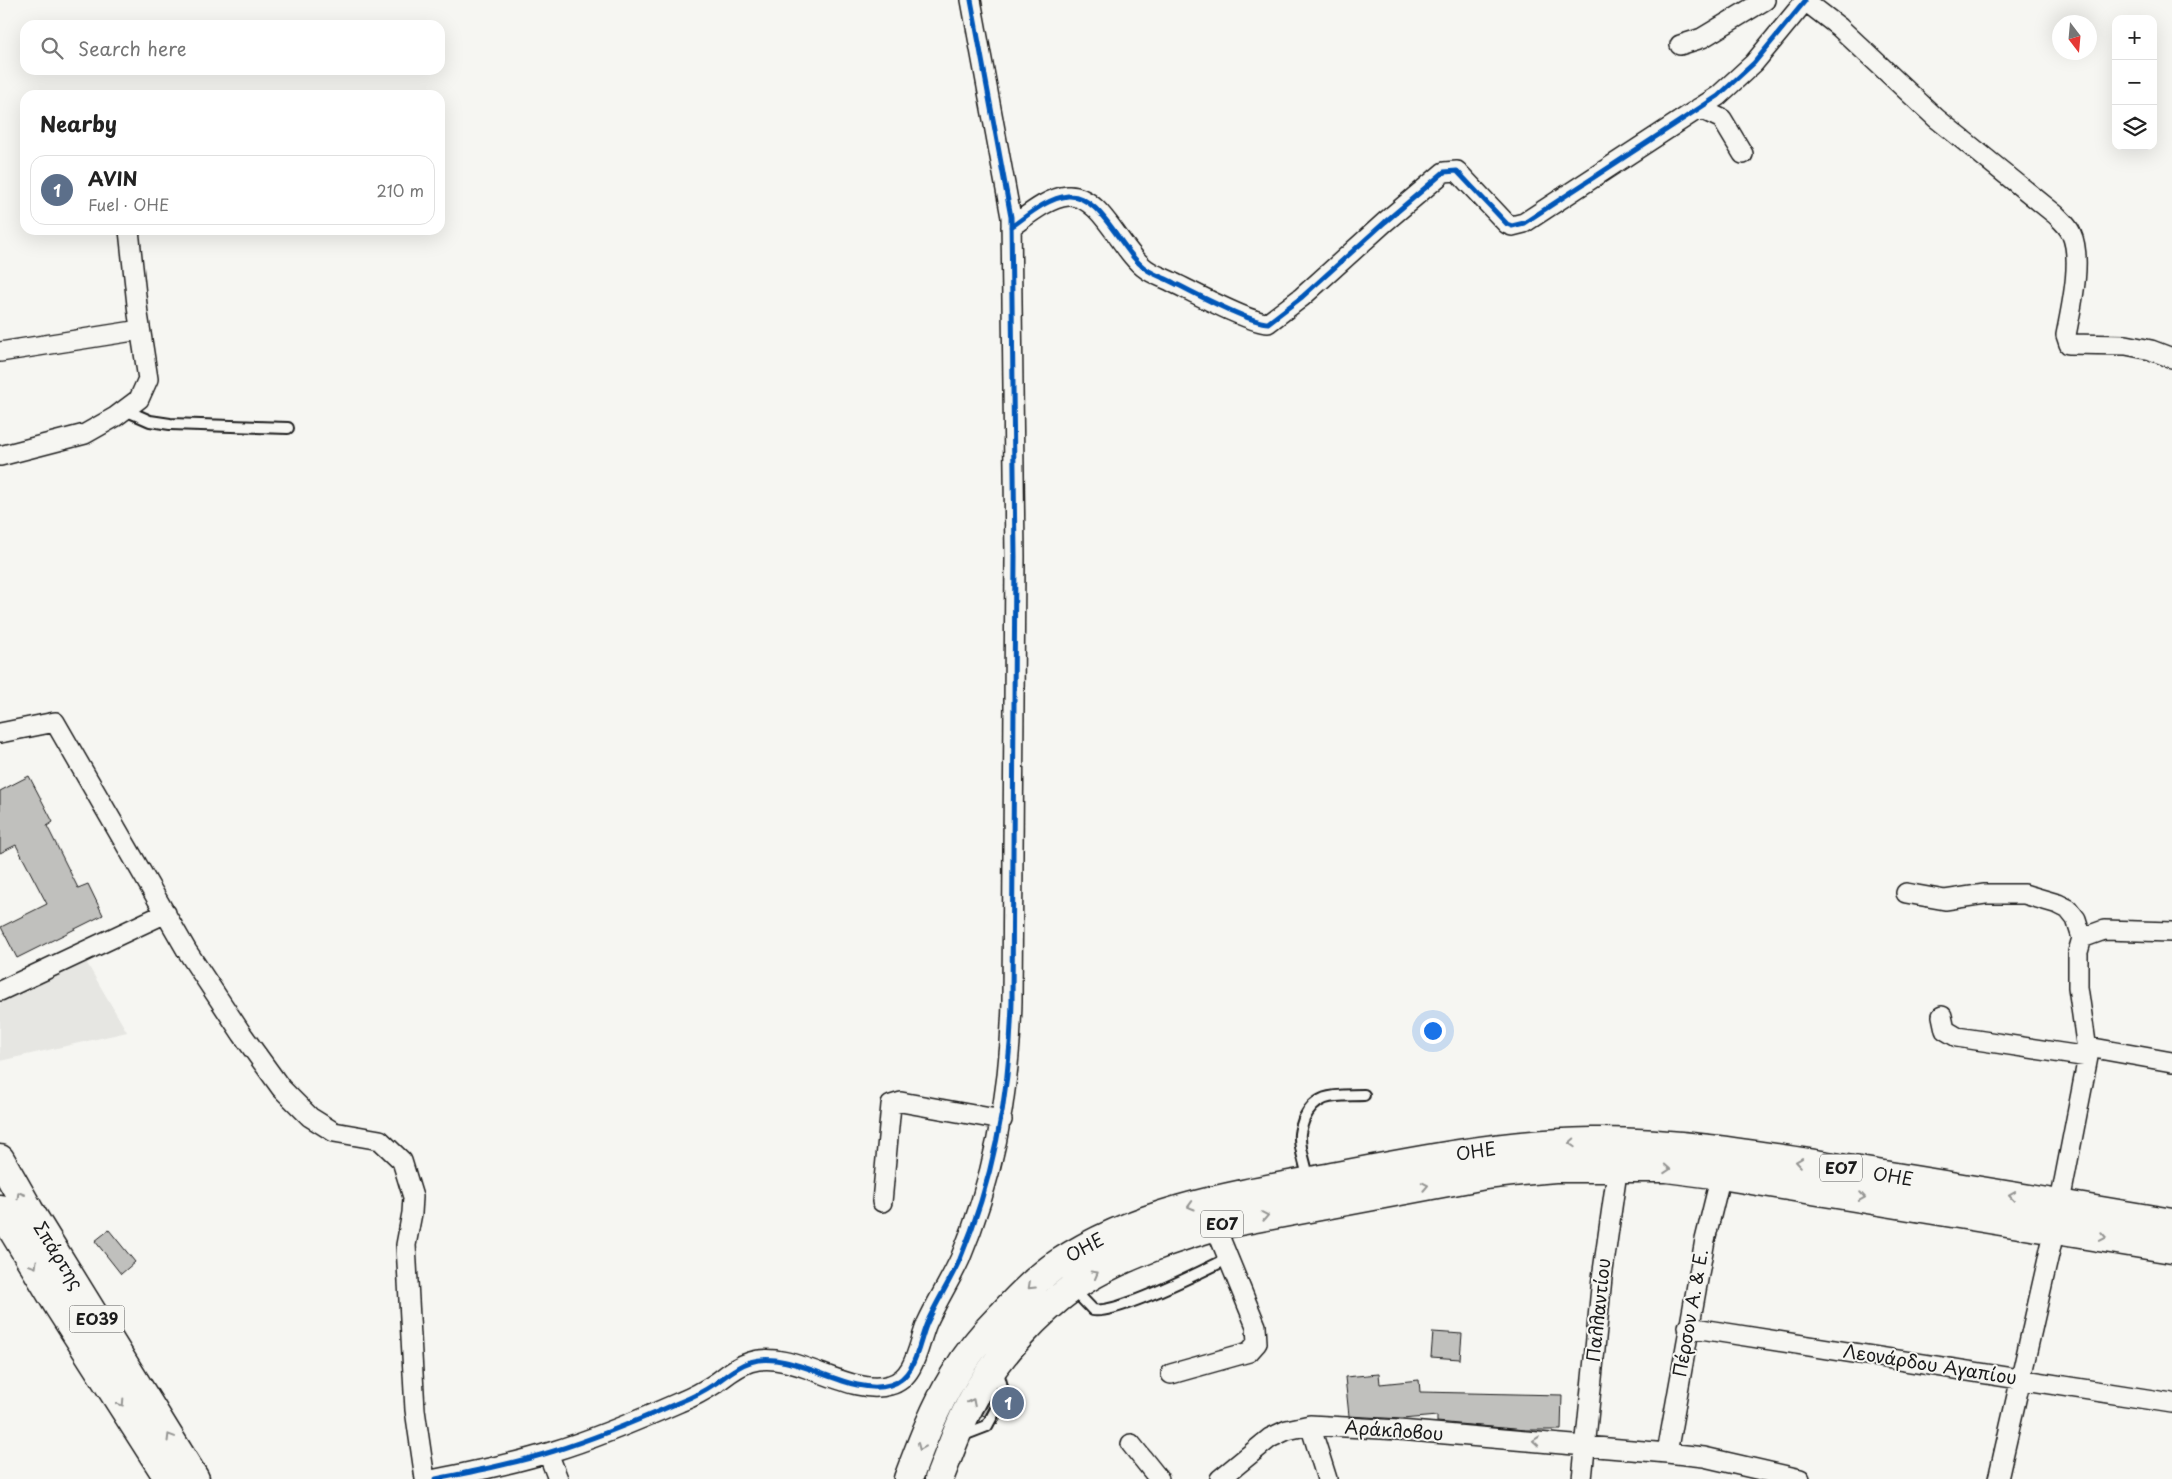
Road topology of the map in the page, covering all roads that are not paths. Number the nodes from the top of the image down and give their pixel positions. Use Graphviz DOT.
graph roads {
  1 [pos="971,0"];
  2 [pos="1765,0"];
  3 [pos="1804,1"];
  4 [pos="1680,45"];
  5 [pos="1699,108"];
  6 [pos="1743,154"];
  7 [pos="1011,227"];
  8 [pos="130,235"];
  9 [pos="140,330"];
  10 [pos="0,352"];
  11 [pos="2172,358"];
  12 [pos="125,410"];
  13 [pos="288,428"];
  14 [pos="0,456"];
  15 [pos="0,733"];
  16 [pos="1906,893"];
  17 [pos="166,913"];
  18 [pos="2172,932"];
  19 [pos="2082,938"];
  20 [pos="0,991"];
  21 [pos="1942,1016"];
  22 [pos="2088,1052"];
  23 [pos="2172,1062"];
  24 [pos="1364,1095"];
  25 [pos="1002,1120"];
  26 [pos="1619,1155"];
  27 [pos="0,1159"];
  28 [pos="1721,1175"];
  29 [pos="1308,1181"];
  30 [pos="882,1202"];
  31 [pos="0,1209"];
  32 [pos="2057,1216"];
  33 [pos="2172,1223"];
  34 [pos="1215,1226"];
  35 [pos="2172,1248"];
  36 [pos="1229,1258"];
  37 [pos="1072,1288"];
  38 [pos="1688,1326"];
  39 [pos="1171,1374"];
  40 [pos="2019,1379"];
  41 [pos="2172,1403"];
  42 [pos="1310,1425"];
  43 [pos="1131,1444"];
  44 [pos="1585,1445"];
  45 [pos="548,1453"];
  46 [pos="1667,1453"];
  47 [pos="169,1479"];
  48 [pos="195,1479"];
  49 [pos="425,1479"];
  50 [pos="436,1479"];
  51 [pos="558,1479"];
  52 [pos="908,1479"];
  53 [pos="939,1479"];
  54 [pos="1159,1479"];
  55 [pos="1220,1479"];
  56 [pos="1327,1479"];
  57 [pos="1582,1479"];
  58 [pos="1800,1479"];
  59 [pos="1998,1479"];
  1 -- 7 [label="street"];
  2 -- 4 [label="street"];
  3 -- 5 [label="street"];
  3 -- 11 [label="street"];
  5 -- 6 [label="street"];
  5 -- 7 [label="street"];
  7 -- 25 [label="street"];
  8 -- 9 [label="street"];
  9 -- 10 [label="street"];
  9 -- 12 [label="street"];
  12 -- 13 [label="lane"];
  12 -- 14 [label="street"];
  15 -- 17 [label="street"];
  16 -- 19 [label="street"];
  17 -- 20 [label="street"];
  17 -- 49 [label="street"];
  18 -- 19 [label="street"];
  19 -- 22 [label="street"];
  21 -- 22 [label="street"];
  22 -- 23 [label="street"];
  22 -- 32 [label="street"];
  24 -- 29 [label="lane"];
  25 -- 30 [label="street"];
  25 -- 45 [label="street"];
  26 -- 28 [label="main road, ΟΗΕ / ΕΟ7, one-way"];
  26 -- 29 [label="main road, ΟΗΕ / ΕΟ7, one-way"];
  32 -- 26 [label="main road, ΟΗΕ / ΕΟ7, one-way"];
  34 -- 26 [label="main road, ΟΗΕ / ΕΟ7, one-way"];
  26 -- 44 [label="street, Παλλαντίου"];
  48 -- 27 [label="main road, Σπάρτης / ΕΟ39, one-way"];
  28 -- 32 [label="main road, ΟΗΕ / ΕΟ7, one-way"];
  28 -- 38 [label="street, Πέρσον Α. & Ε."];
  29 -- 52 [label="main road, ΟΗΕ / ΕΟ7, one-way"];
  31 -- 47 [label="main road, Σπάρτης / ΕΟ39, one-way"];
  32 -- 33 [label="main road, ΟΗΕ / ΕΟ7"];
  32 -- 35 [label="main road, ΟΗΕ / ΕΟ7, one-way"];
  32 -- 40 [label="street"];
  34 -- 36 [label="street"];
  37 -- 34 [label="main road, ΟΗΕ / ΕΟ7, one-way"];
  36 -- 37 [label="lane"];
  36 -- 39 [label="street"];
  53 -- 37 [label="main road, ΟΗΕ / ΕΟ7, one-way"];
  38 -- 40 [label="street, Λεονάρδου Αγαπίου"];
  38 -- 46 [label="street, Πέρσον Α. & Ε."];
  40 -- 41 [label="street, Λεονάρδου Αγαπίου"];
  40 -- 59 [label="street"];
  44 -- 42 [label="street, Αράκλοβου, one-way"];
  42 -- 55 [label="street, Αράκλοβου"];
  42 -- 56 [label="street"];
  43 -- 54 [label="street"];
  44 -- 46 [label="street, Αράκλοβου"];
  44 -- 57 [label="street, Παλλαντίου"];
  45 -- 50 [label="street"];
  45 -- 51 [label="street"];
  46 -- 58 [label="street, Αράκλοβου"];
}
